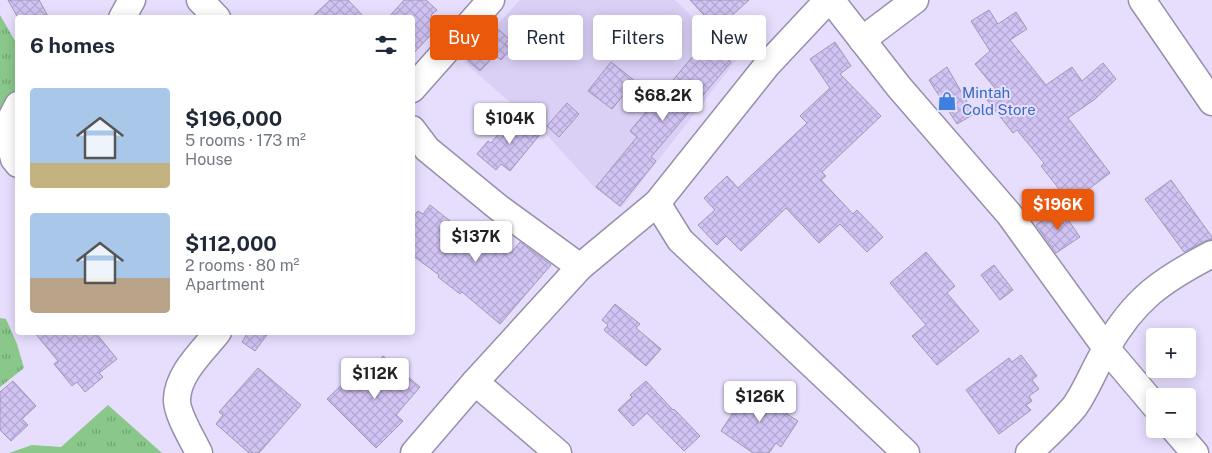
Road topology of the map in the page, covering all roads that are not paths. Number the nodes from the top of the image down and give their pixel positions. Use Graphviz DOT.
graph roads {
  1 [pos="132,0"];
  2 [pos="200,0"];
  3 [pos="491,0"];
  4 [pos="830,0"];
  5 [pos="915,0"];
  6 [pos="1142,0"];
  7 [pos="124,15"];
  8 [pos="214,15"];
  9 [pos="862,40"];
  10 [pos="415,86"];
  11 [pos="1212,102"];
  12 [pos="8,122"];
  13 [pos="415,133"];
  14 [pos="15,161"];
  15 [pos="657,203"];
  16 [pos="1212,254"];
  17 [pos="580,267"];
  18 [pos="216,335"];
  19 [pos="1106,348"];
  20 [pos="475,382"];
  21 [pos="1146,395"];
  22 [pos="1182,438"];
  23 [pos="199,453"];
  24 [pos="414,453"];
  25 [pos="558,453"];
  26 [pos="906,453"];
  27 [pos="1029,453"];
  28 [pos="1195,453"];
  1 -- 7 [label="street"];
  2 -- 8 [label="street"];
  3 -- 10 [label="street"];
  4 -- 9 [label="street"];
  4 -- 15 [label="street"];
  5 -- 9 [label="street"];
  6 -- 11 [label="street"];
  9 -- 19 [label="street"];
  12 -- 14 [label="street"];
  13 -- 17 [label="street"];
  15 -- 17 [label="street"];
  15 -- 26 [label="street"];
  16 -- 19 [label="street"];
  17 -- 20 [label="street"];
  18 -- 23 [label="street"];
  19 -- 21 [label="street"];
  19 -- 27 [label="street"];
  20 -- 24 [label="street"];
  20 -- 25 [label="street"];
  22 -- 28 [label="street"];
}
